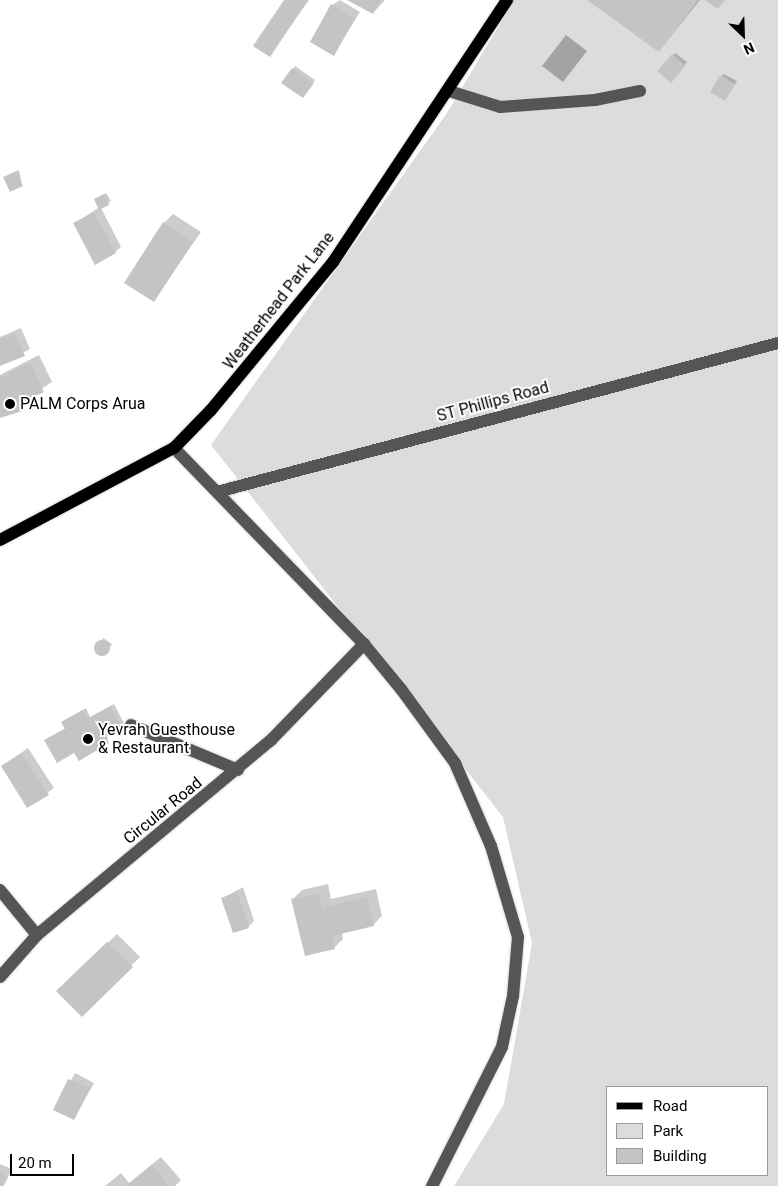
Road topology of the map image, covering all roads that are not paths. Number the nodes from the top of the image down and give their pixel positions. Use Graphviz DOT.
graph roads {
  1 [pos="507,0"];
  2 [pos="449,91"];
  3 [pos="640,91"];
  4 [pos="778,343"];
  5 [pos="174,448"];
  6 [pos="216,492"];
  7 [pos="0,540"];
  8 [pos="364,644"];
  9 [pos="131,725"];
  10 [pos="238,770"];
  11 [pos="0,890"];
  12 [pos="37,935"];
  13 [pos="0,977"];
  14 [pos="432,1186"];
  1 -- 2 [label="main road, Weatherhead Park Lane"];
  2 -- 3 [label="street"];
  2 -- 5 [label="main road, Weatherhead Park Lane"];
  4 -- 6 [label="street, ST Phillips Road"];
  5 -- 6 [label="street"];
  5 -- 7 [label="main road, Weatherhead Park Lane"];
  6 -- 8 [label="street"];
  8 -- 10 [label="street, Circular Road"];
  8 -- 14 [label="street"];
  9 -- 10 [label="street"];
  10 -- 12 [label="street, Circular Road"];
  11 -- 12 [label="street"];
  12 -- 13 [label="street, Circular Road"];
}
